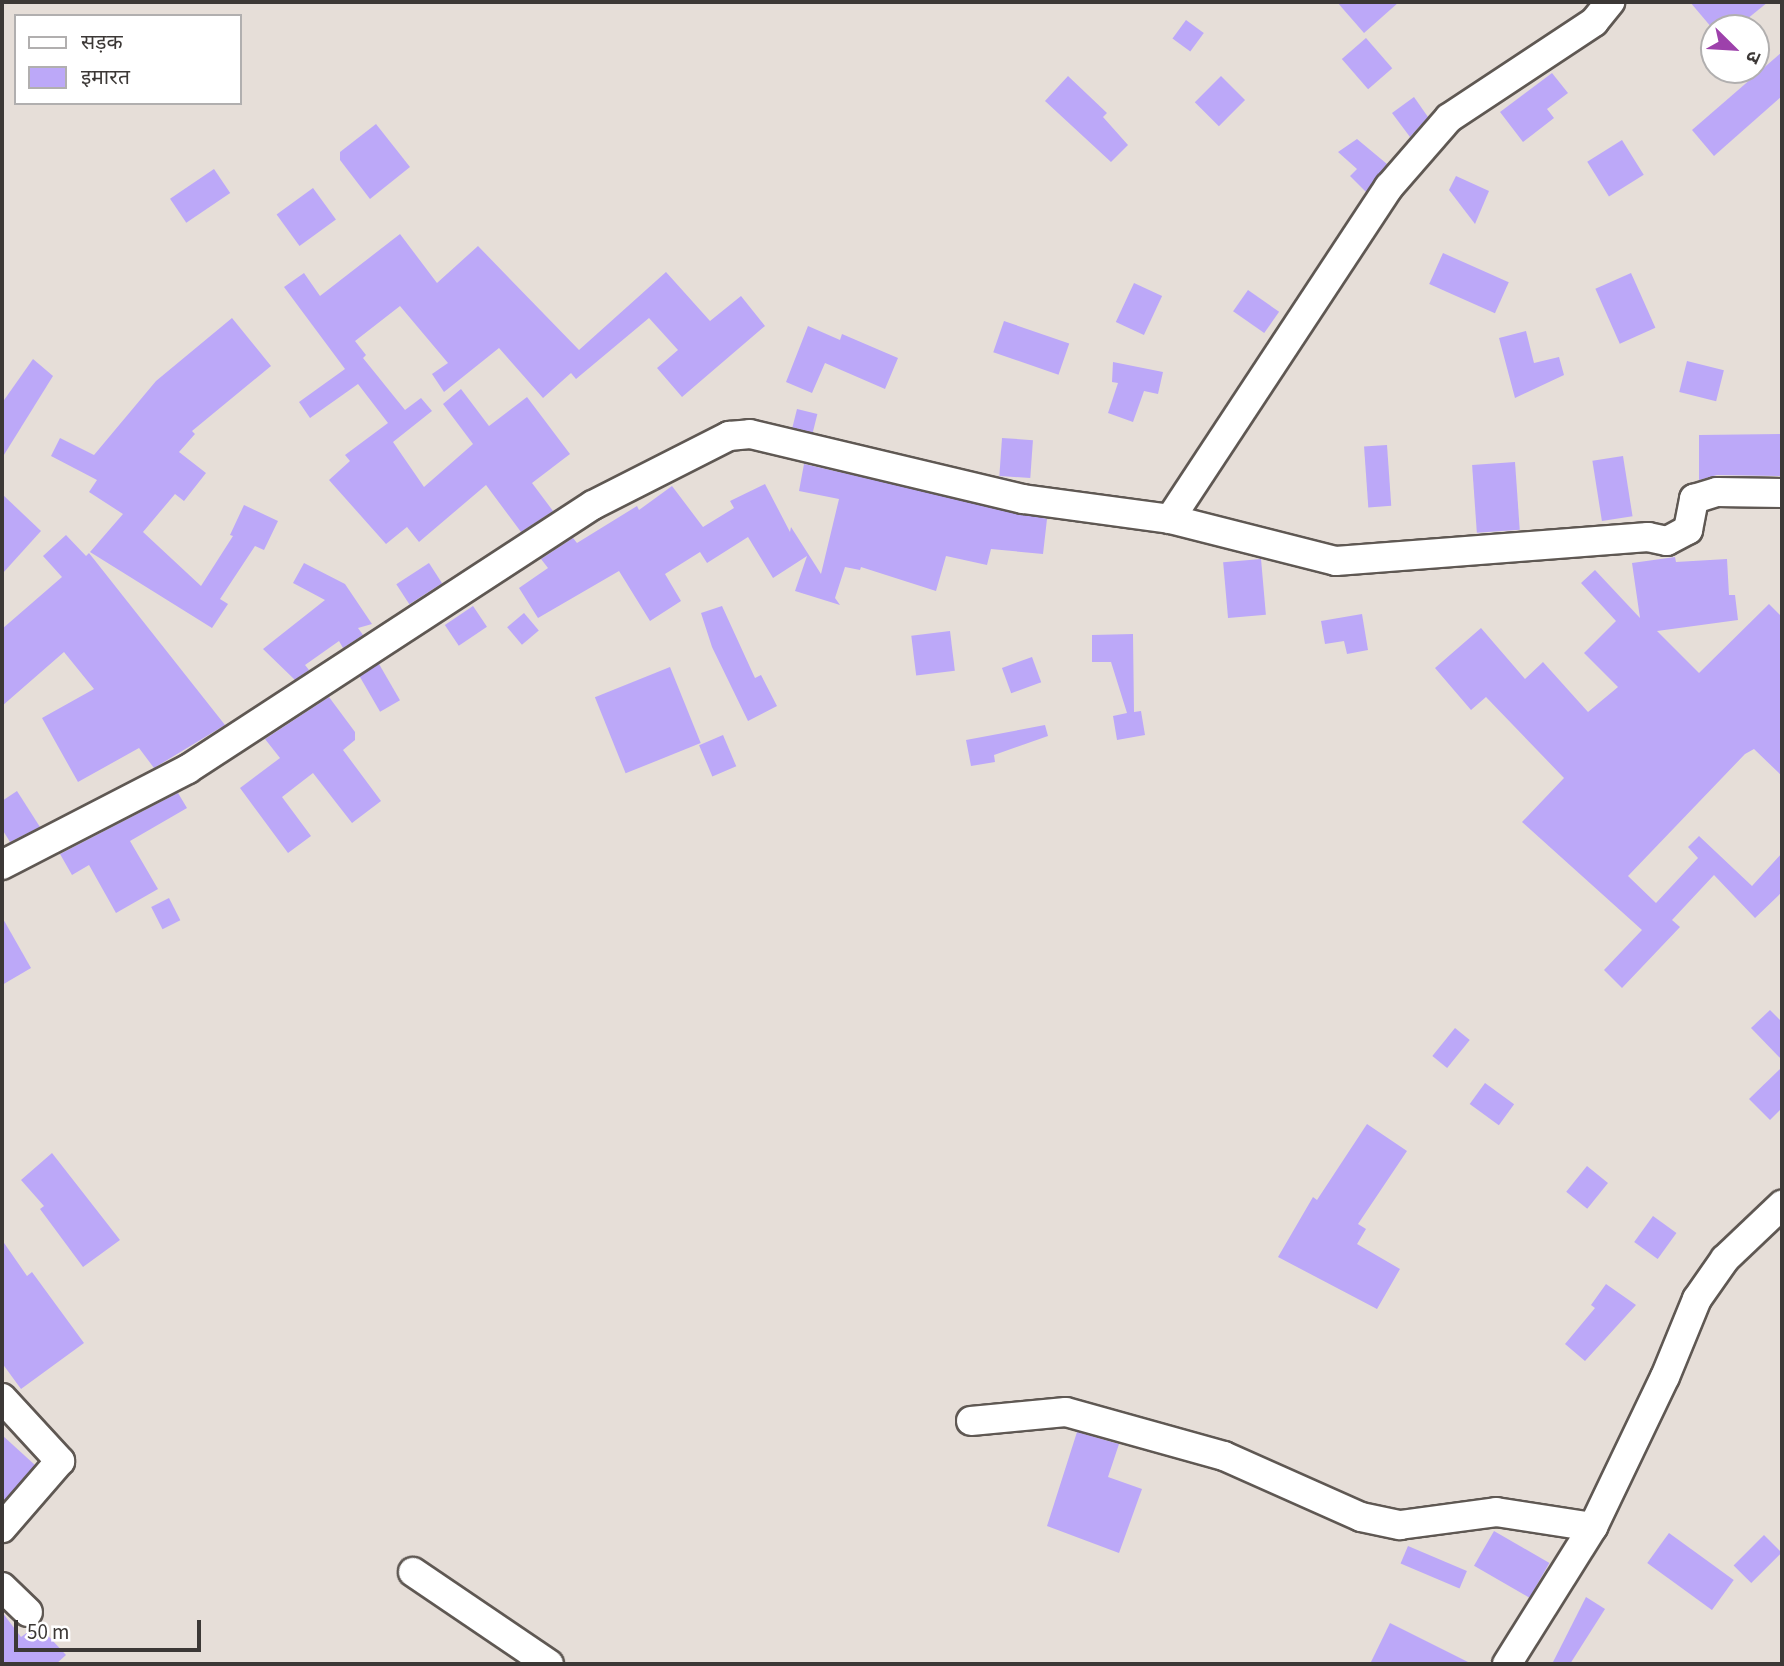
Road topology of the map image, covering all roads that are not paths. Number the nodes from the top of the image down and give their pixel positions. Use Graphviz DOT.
graph roads {
  1 [pos="1611,2"];
  2 [pos="1782,493"];
  3 [pos="1170,519"];
  4 [pos="2,865"];
  5 [pos="1782,1205"];
  6 [pos="2,1398"];
  7 [pos="971,1421"];
  8 [pos="1593,1527"];
  9 [pos="2,1528"];
  10 [pos="413,1572"];
  11 [pos="2,1587"];
  12 [pos="28,1612"];
  13 [pos="549,1664"];
  14 [pos="1507,1664"];
  1 -- 3 [label="street"];
  2 -- 3 [label="street"];
  3 -- 4 [label="street"];
  5 -- 8 [label="street"];
  6 -- 9 [label="street"];
  7 -- 8 [label="street"];
  8 -- 14 [label="street"];
  10 -- 13 [label="street"];
  11 -- 12 [label="street"];
}
